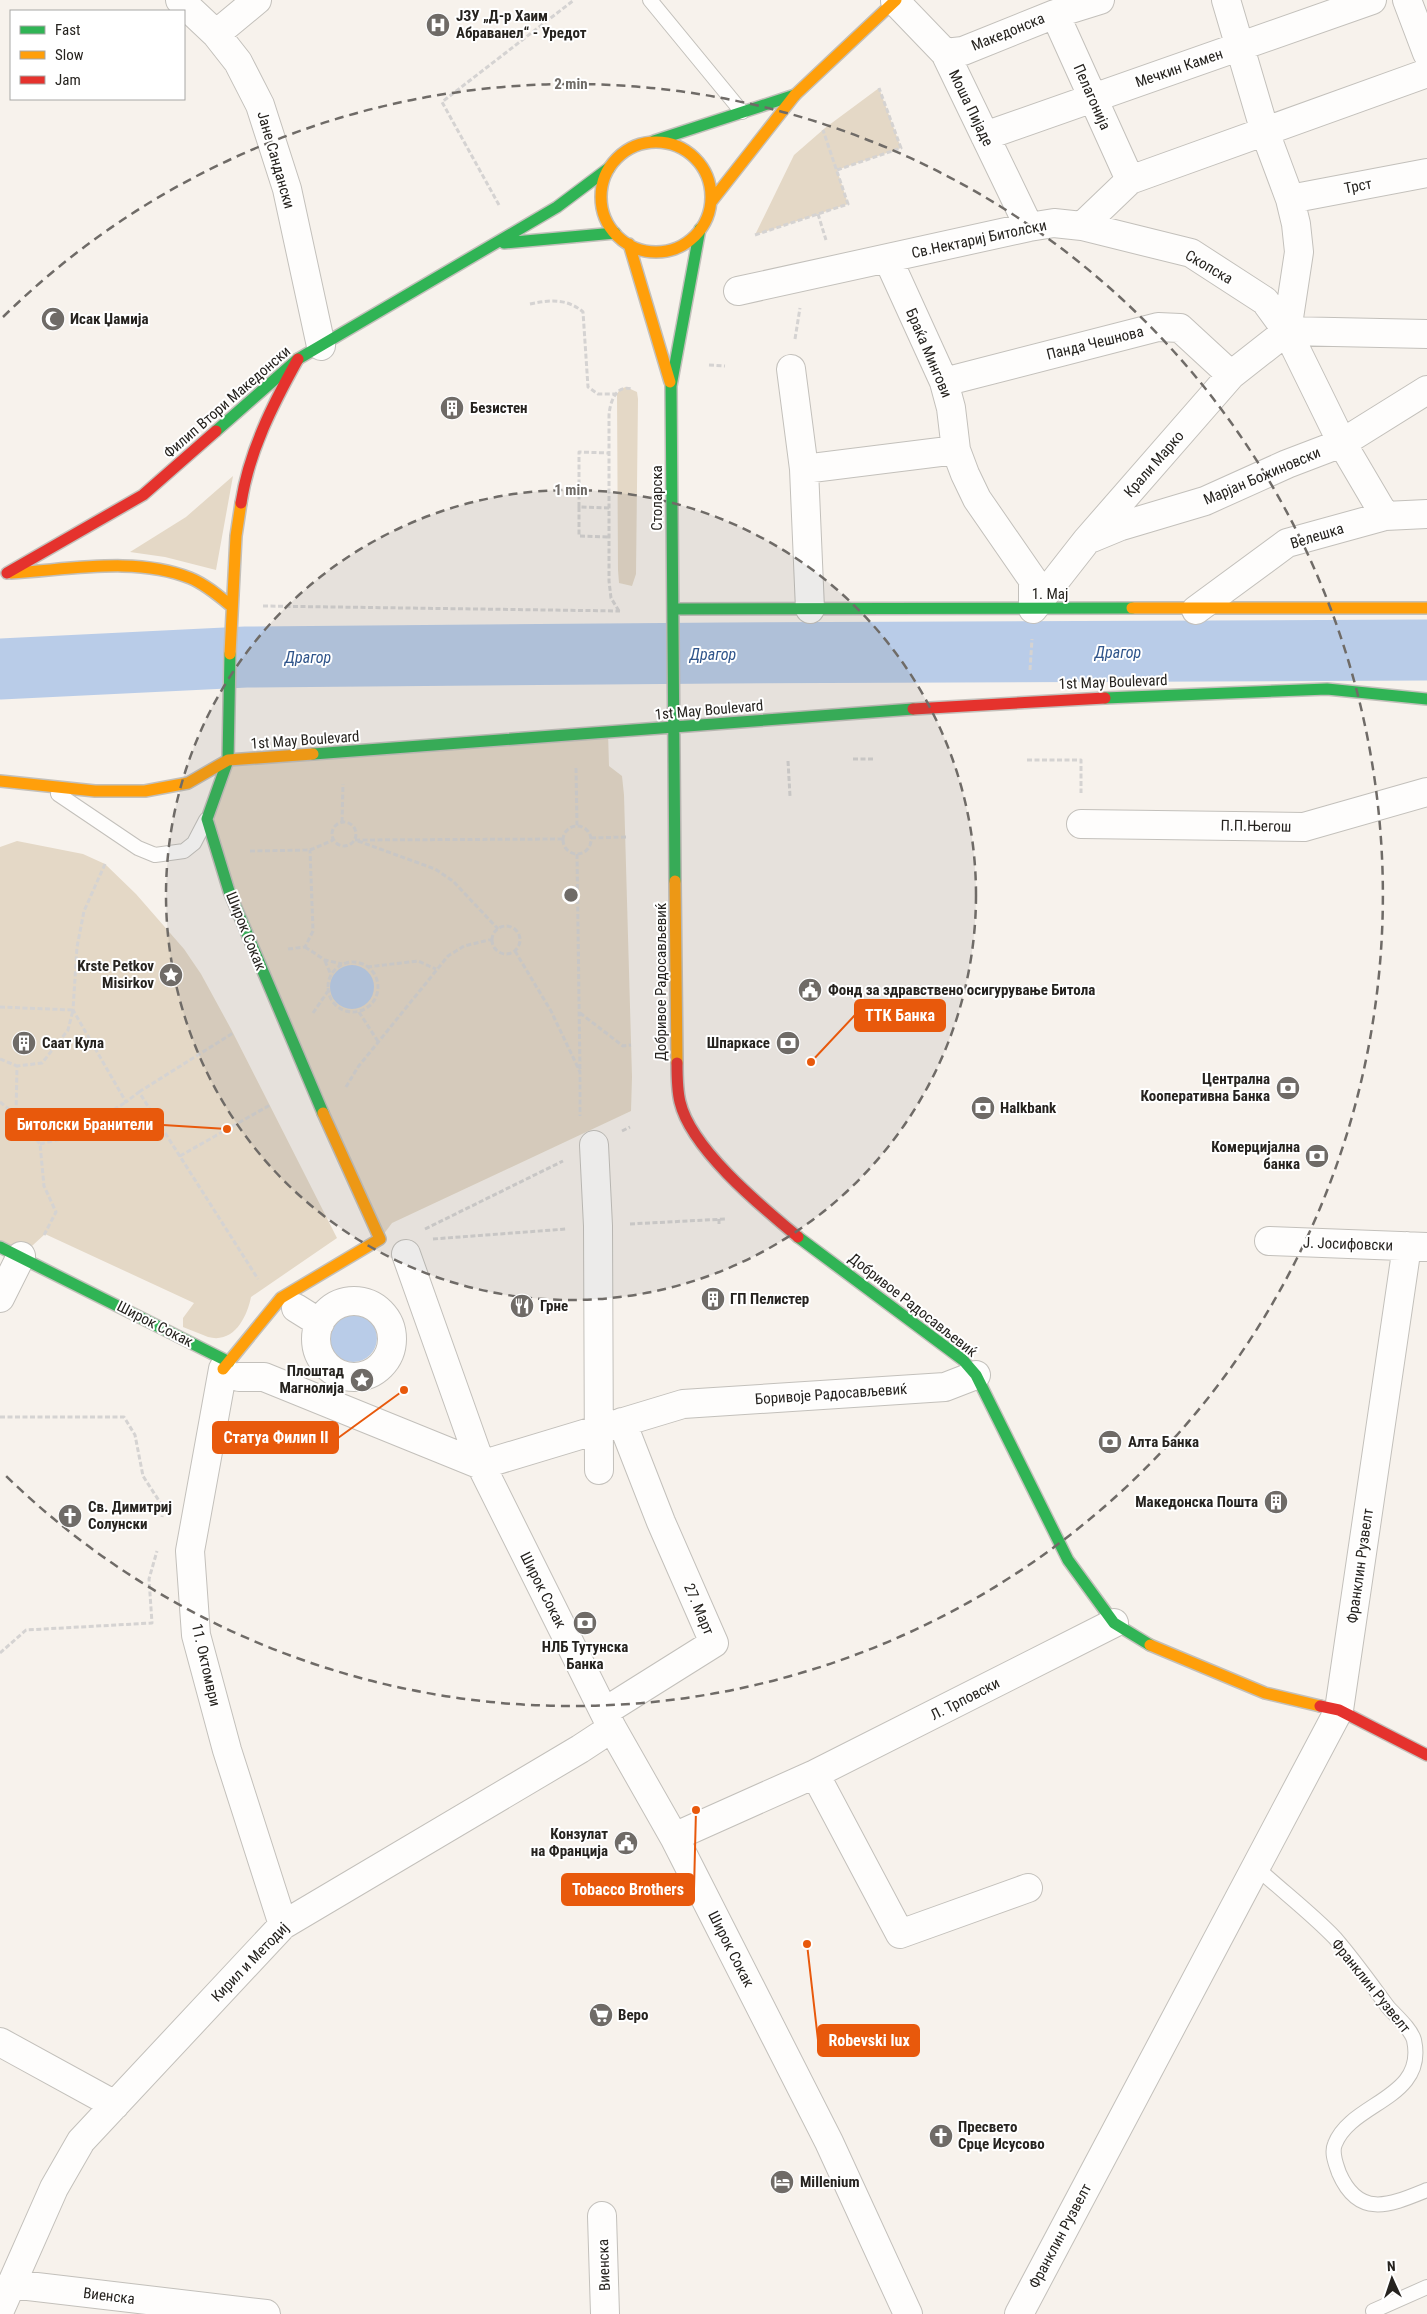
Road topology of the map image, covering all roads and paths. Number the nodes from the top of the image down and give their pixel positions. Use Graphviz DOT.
graph roads {
  1 [pos="180,0"];
  2 [pos="257,0"];
  3 [pos="574,0"];
  4 [pos="650,0"];
  5 [pos="896,0"];
  6 [pos="1100,0"];
  7 [pos="1226,0"];
  8 [pos="1372,0"];
  9 [pos="1407,0"];
  10 [pos="1055,14"];
  11 [pos="216,34"];
  12 [pos="1240,47"];
  13 [pos="945,53"];
  14 [pos="1427,53"];
  15 [pos="1427,73"];
  16 [pos="880,88"];
  17 [pos="795,95"];
  18 [pos="1092,98"];
  19 [pos="742,112"];
  20 [pos="823,130"];
  21 [pos="1265,132"];
  22 [pos="985,136"];
  23 [pos="652,142"];
  24 [pos="609,168"];
  25 [pos="837,170"];
  26 [pos="1427,173"];
  27 [pos="1130,180"];
  28 [pos="1290,198"];
  29 [pos="711,202"];
  30 [pos="500,207"];
  31 [pos="1082,226"];
  32 [pos="1029,227"];
  33 [pos="700,229"];
  34 [pos="615,233"];
  35 [pos="755,235"];
  36 [pos="498,244"];
  37 [pos="629,244"];
  38 [pos="888,259"];
  39 [pos="805,278"];
  40 [pos="738,291"];
  41 [pos="530,304"];
  42 [pos="1287,331"];
  43 [pos="1427,334"];
  44 [pos="321,346"];
  45 [pos="792,357"];
  46 [pos="298,359"];
  47 [pos="709,365"];
  48 [pos="725,366"];
  49 [pos="1231,375"];
  50 [pos="944,382"];
  51 [pos="672,386"];
  52 [pos="632,388"];
  53 [pos="1427,390"];
  54 [pos="617,394"];
  55 [pos="1342,443"];
  56 [pos="956,450"];
  57 [pos="609,453"];
  58 [pos="804,469"];
  59 [pos="579,508"];
  60 [pos="609,508"];
  61 [pos="1427,514"];
  62 [pos="1386,516"];
  63 [pos="609,537"];
  64 [pos="1087,540"];
  65 [pos="4,574"];
  66 [pos="231,606"];
  67 [pos="256,606"];
  68 [pos="1427,608"];
  69 [pos="673,609"];
  70 [pos="810,609"];
  71 [pos="1196,610"];
  72 [pos="1033,620"];
  73 [pos="1030,671"];
  74 [pos="674,693"];
  75 [pos="1427,699"];
  76 [pos="674,728"];
  77 [pos="853,759"];
  78 [pos="875,759"];
  79 [pos="228,760"];
  80 [pos="1027,760"];
  81 [pos="788,761"];
  82 [pos="576,768"];
  83 [pos="0,781"];
  84 [pos="343,784"];
  85 [pos="48,788"];
  86 [pos="1427,792"];
  87 [pos="790,796"];
  88 [pos="207,819"];
  89 [pos="342,822"];
  90 [pos="1081,824"];
  91 [pos="577,826"];
  92 [pos="626,837"];
  93 [pos="563,838"];
  94 [pos="591,838"];
  95 [pos="333,840"];
  96 [pos="355,840"];
  97 [pos="310,850"];
  98 [pos="247,851"];
  99 [pos="577,854"];
  100 [pos="106,864"];
  101 [pos="498,929"];
  102 [pos="493,939"];
  103 [pos="305,947"];
  104 [pos="281,951"];
  105 [pos="515,951"];
  106 [pos="325,960"];
  107 [pos="343,964"];
  108 [pos="366,967"];
  109 [pos="436,969"];
  110 [pos="331,975"];
  111 [pos="328,991"];
  112 [pos="0,1007"];
  113 [pos="73,1010"];
  114 [pos="359,1012"];
  115 [pos="579,1013"];
  116 [pos="310,1014"];
  117 [pos="233,1033"];
  118 [pos="378,1043"];
  119 [pos="631,1045"];
  120 [pos="0,1059"];
  121 [pos="17,1066"];
  122 [pos="580,1072"];
  123 [pos="345,1089"];
  124 [pos="139,1092"];
  125 [pos="0,1102"];
  126 [pos="126,1102"];
  127 [pos="270,1105"];
  128 [pos="16,1115"];
  129 [pos="582,1142"];
  130 [pos="40,1144"];
  131 [pos="180,1156"];
  132 [pos="719,1219"];
  133 [pos="724,1219"];
  134 [pos="598,1226"];
  135 [pos="719,1226"];
  136 [pos="429,1239"];
  137 [pos="1269,1241"];
  138 [pos="411,1243"];
  139 [pos="1417,1246"];
  140 [pos="11,1252"];
  141 [pos="259,1279"];
  142 [pos="0,1298"];
  143 [pos="296,1308"];
  144 [pos="424,1308"];
  145 [pos="388,1322"];
  146 [pos="320,1323"];
  147 [pos="230,1369"];
  148 [pos="337,1373"];
  149 [pos="976,1375"];
  150 [pos="324,1401"];
  151 [pos="0,1416"];
  152 [pos="611,1426"];
  153 [pos="481,1465"];
  154 [pos="599,1470"];
  155 [pos="161,1526"];
  156 [pos="158,1545"];
  157 [pos="1114,1623"];
  158 [pos="0,1653"];
  159 [pos="1339,1710"];
  160 [pos="608,1720"];
  161 [pos="1391,1736"];
  162 [pos="1427,1743"];
  163 [pos="1427,1755"];
  164 [pos="816,1774"];
  165 [pos="674,1837"];
  166 [pos="1256,1867"];
  167 [pos="1028,1888"];
  168 [pos="283,1925"];
  169 [pos="0,2042"];
  170 [pos="115,2105"];
  171 [pos="1427,2190"];
  172 [pos="602,2216"];
  173 [pos="11,2284"];
  174 [pos="1427,2288"];
  175 [pos="0,2310"];
  176 [pos="1373,2311"];
  177 [pos="266,2314"];
  178 [pos="605,2314"];
  179 [pos="908,2314"];
  180 [pos="1019,2314"];
  1 -- 11 [label="street, Јане Сандански"];
  2 -- 11 [label="street"];
  3 -- 30 [label="path"];
  4 -- 19 [label="lane"];
  5 -- 13 [label="street, Моша Пијаде"];
  5 -- 17 [label="street"];
  6 -- 10 [label="street, Македонска"];
  7 -- 12 [label="street"];
  8 -- 12 [label="street, Мечкин Камен"];
  9 -- 14 [label="street"];
  10 -- 13 [label="street, Македонска"];
  10 -- 18 [label="street, Пелагонија"];
  11 -- 44 [label="street, Јане Сандански"];
  12 -- 18 [label="street, Мечкин Камен"];
  12 -- 21 [label="street"];
  13 -- 22 [label="street, Моша Пијаде"];
  15 -- 21 [label="street"];
  16 -- 25 [label="path"];
  17 -- 19 [label="street"];
  17 -- 29 [label="street"];
  18 -- 22 [label="street, Мечкин Камен"];
  18 -- 27 [label="street, Пелагонија"];
  19 -- 23 [label="street"];
  20 -- 25 [label="path"];
  21 -- 27 [label="street"];
  21 -- 28 [label="street"];
  22 -- 32 [label="street, Моша Пијаде"];
  23 -- 24 [label="street"];
  23 -- 29 [label="street"];
  24 -- 34 [label="street"];
  24 -- 36 [label="street, Филип Втори Македонски"];
  25 -- 35 [label="path"];
  26 -- 28 [label="street, Трст"];
  27 -- 31 [label="street"];
  28 -- 42 [label="street"];
  29 -- 33 [label="street"];
  31 -- 32 [label="street, Св.Нектариј Битолски"];
  31 -- 42 [label="street, Скопска"];
  32 -- 38 [label="street, Св.Нектариј Битолски"];
  33 -- 37 [label="street"];
  33 -- 51 [label="street, Столарска"];
  34 -- 36 [label="street, Филип Втори Македонски"];
  34 -- 37 [label="street"];
  36 -- 44 [label="street, Филип Втори Македонски"];
  37 -- 51 [label="street, Столарска"];
  38 -- 39 [label="street, Св.Нектариј Битолски"];
  38 -- 50 [label="street, Браќа Мингови"];
  39 -- 40 [label="street, Св.Нектариј Битолски"];
  39 -- 45 [label="path"];
  41 -- 54 [label="path"];
  42 -- 43 [label="street"];
  42 -- 49 [label="street, Крали Марко"];
  42 -- 55 [label="street, Скопска"];
  44 -- 46 [label="street, Филип Втори Македонски"];
  45 -- 58 [label="street"];
  46 -- 65 [label="street, Филип Втори Македонски"];
  46 -- 66 [label="street"];
  47 -- 48 [label="path"];
  49 -- 50 [label="street, Панда Чешнова"];
  49 -- 64 [label="street, Крали Марко"];
  50 -- 56 [label="street, Браќа Мингови"];
  51 -- 69 [label="street, Столарска"];
  52 -- 54 [label="path"];
  53 -- 55 [label="street, Марјан Божиновски"];
  54 -- 57 [label="path"];
  55 -- 62 [label="street, Скопска"];
  55 -- 64 [label="street, Марјан Божиновски"];
  56 -- 58 [label="street"];
  56 -- 72 [label="street, Браќа Мингови"];
  57 -- 59 [label="path"];
  57 -- 60 [label="path"];
  58 -- 70 [label="street"];
  59 -- 60 [label="path"];
  59 -- 63 [label="path"];
  60 -- 63 [label="path"];
  61 -- 62 [label="street, Велешка"];
  62 -- 71 [label="street, Велешка"];
  63 -- 67 [label="path"];
  64 -- 72 [label="street, Крали Марко"];
  65 -- 66 [label="street"];
  66 -- 79 [label="street"];
  68 -- 71 [label="street, 1. Мај"];
  69 -- 70 [label="street, 1. Мај"];
  69 -- 74 [label="street, Столарска"];
  70 -- 72 [label="street, 1. Мај"];
  71 -- 72 [label="street, 1. Мај"];
  72 -- 73 [label="path"];
  74 -- 76 [label="street, Добривое Радосављевиќ"];
  75 -- 76 [label="street, 1st May Boulevard"];
  76 -- 79 [label="street, 1st May Boulevard"];
  76 -- 149 [label="street, Добривое Радосављевиќ"];
  77 -- 78 [label="path"];
  79 -- 85 [label="street, 1st May Boulevard"];
  79 -- 88 [label="street"];
  80 -- 90 [label="path"];
  81 -- 87 [label="path"];
  82 -- 91 [label="path"];
  83 -- 85 [label="street, 1st May Boulevard"];
  84 -- 89 [label="path"];
  85 -- 88 [label="lane"];
  86 -- 90 [label="street, П.П.Његош"];
  88 -- 147 [label="street, Широк Сокак"];
  89 -- 95 [label="path"];
  89 -- 96 [label="path"];
  91 -- 93 [label="path"];
  91 -- 94 [label="path"];
  92 -- 94 [label="path"];
  93 -- 96 [label="path"];
  93 -- 99 [label="path"];
  94 -- 99 [label="path"];
  95 -- 96 [label="path"];
  95 -- 97 [label="path"];
  96 -- 101 [label="path"];
  97 -- 98 [label="path"];
  97 -- 103 [label="path"];
  99 -- 115 [label="path"];
  100 -- 113 [label="path"];
  101 -- 102 [label="path"];
  101 -- 105 [label="path"];
  102 -- 105 [label="path"];
  102 -- 109 [label="path"];
  103 -- 104 [label="path"];
  103 -- 106 [label="path"];
  105 -- 122 [label="path"];
  106 -- 107 [label="path"];
  106 -- 110 [label="path"];
  107 -- 108 [label="path"];
  107 -- 110 [label="path"];
  108 -- 109 [label="path"];
  108 -- 114 [label="path"];
  109 -- 118 [label="path"];
  110 -- 111 [label="path"];
  111 -- 114 [label="path"];
  111 -- 116 [label="path"];
  112 -- 113 [label="path"];
  113 -- 121 [label="path"];
  113 -- 126 [label="path"];
  114 -- 118 [label="path"];
  115 -- 119 [label="path"];
  115 -- 122 [label="path"];
  117 -- 124 [label="path"];
  118 -- 123 [label="path"];
  120 -- 121 [label="path"];
  121 -- 128 [label="path"];
  122 -- 129 [label="path"];
  124 -- 126 [label="path"];
  124 -- 131 [label="path"];
  125 -- 128 [label="path"];
  126 -- 130 [label="path"];
  127 -- 131 [label="path"];
  128 -- 130 [label="path"];
  129 -- 134 [label="street"];
  129 -- 138 [label="path"];
  130 -- 140 [label="path"];
  131 -- 141 [label="path"];
  132 -- 133 [label="path"];
  132 -- 134 [label="path"];
  132 -- 135 [label="path"];
  134 -- 136 [label="path"];
  134 -- 152 [label="street"];
  137 -- 139 [label="street, Ј. Јосифовски"];
  138 -- 144 [label="street, Широк Сокак"];
  139 -- 159 [label="street, Франклин Рузвелт"];
  140 -- 142 [label="street"];
  140 -- 147 [label="street, Широк Сокак"];
  143 -- 146 [label="street"];
  144 -- 145 [label="street"];
  144 -- 153 [label="street, Широк Сокак"];
  145 -- 146 [label="street"];
  145 -- 148 [label="street"];
  146 -- 148 [label="street"];
  147 -- 150 [label="street"];
  147 -- 168 [label="street, 11. Октомври"];
  148 -- 150 [label="street"];
  149 -- 152 [label="street, Боривоје Радосављевиќ"];
  149 -- 157 [label="street, Добривое Радосављевиќ"];
  150 -- 153 [label="street"];
  151 -- 155 [label="path"];
  152 -- 153 [label="street, Боривоје Радосављевиќ"];
  152 -- 154 [label="street"];
  152 -- 160 [label="street, 27. Март"];
  153 -- 160 [label="street, Широк Сокак"];
  156 -- 158 [label="path"];
  157 -- 159 [label="street, Добривое Радосављевиќ"];
  157 -- 164 [label="street, Л. Трповски"];
  159 -- 161 [label="street, Добривое Радосављевиќ"];
  159 -- 166 [label="street, Франклин Рузвелт"];
  160 -- 165 [label="street, Широк Сокак"];
  160 -- 168 [label="street, Кирил и Методиј"];
  161 -- 162 [label="street"];
  161 -- 163 [label="street, Добривое Радосављевиќ"];
  164 -- 165 [label="street, Л. Трповски"];
  164 -- 167 [label="street"];
  165 -- 179 [label="street, Широк Сокак"];
  166 -- 171 [label="lane, Франклин Рузвелт"];
  166 -- 180 [label="street, Франклин Рузвелт"];
  168 -- 170 [label="street, Кирил и Методиј"];
  169 -- 170 [label="street"];
  170 -- 173 [label="street, Кирил и Методиј"];
  172 -- 178 [label="street, Виенска"];
  173 -- 175 [label="street, Кирил и Методиј"];
  173 -- 177 [label="street, Виенска"];
  174 -- 176 [label="lane"];
}
